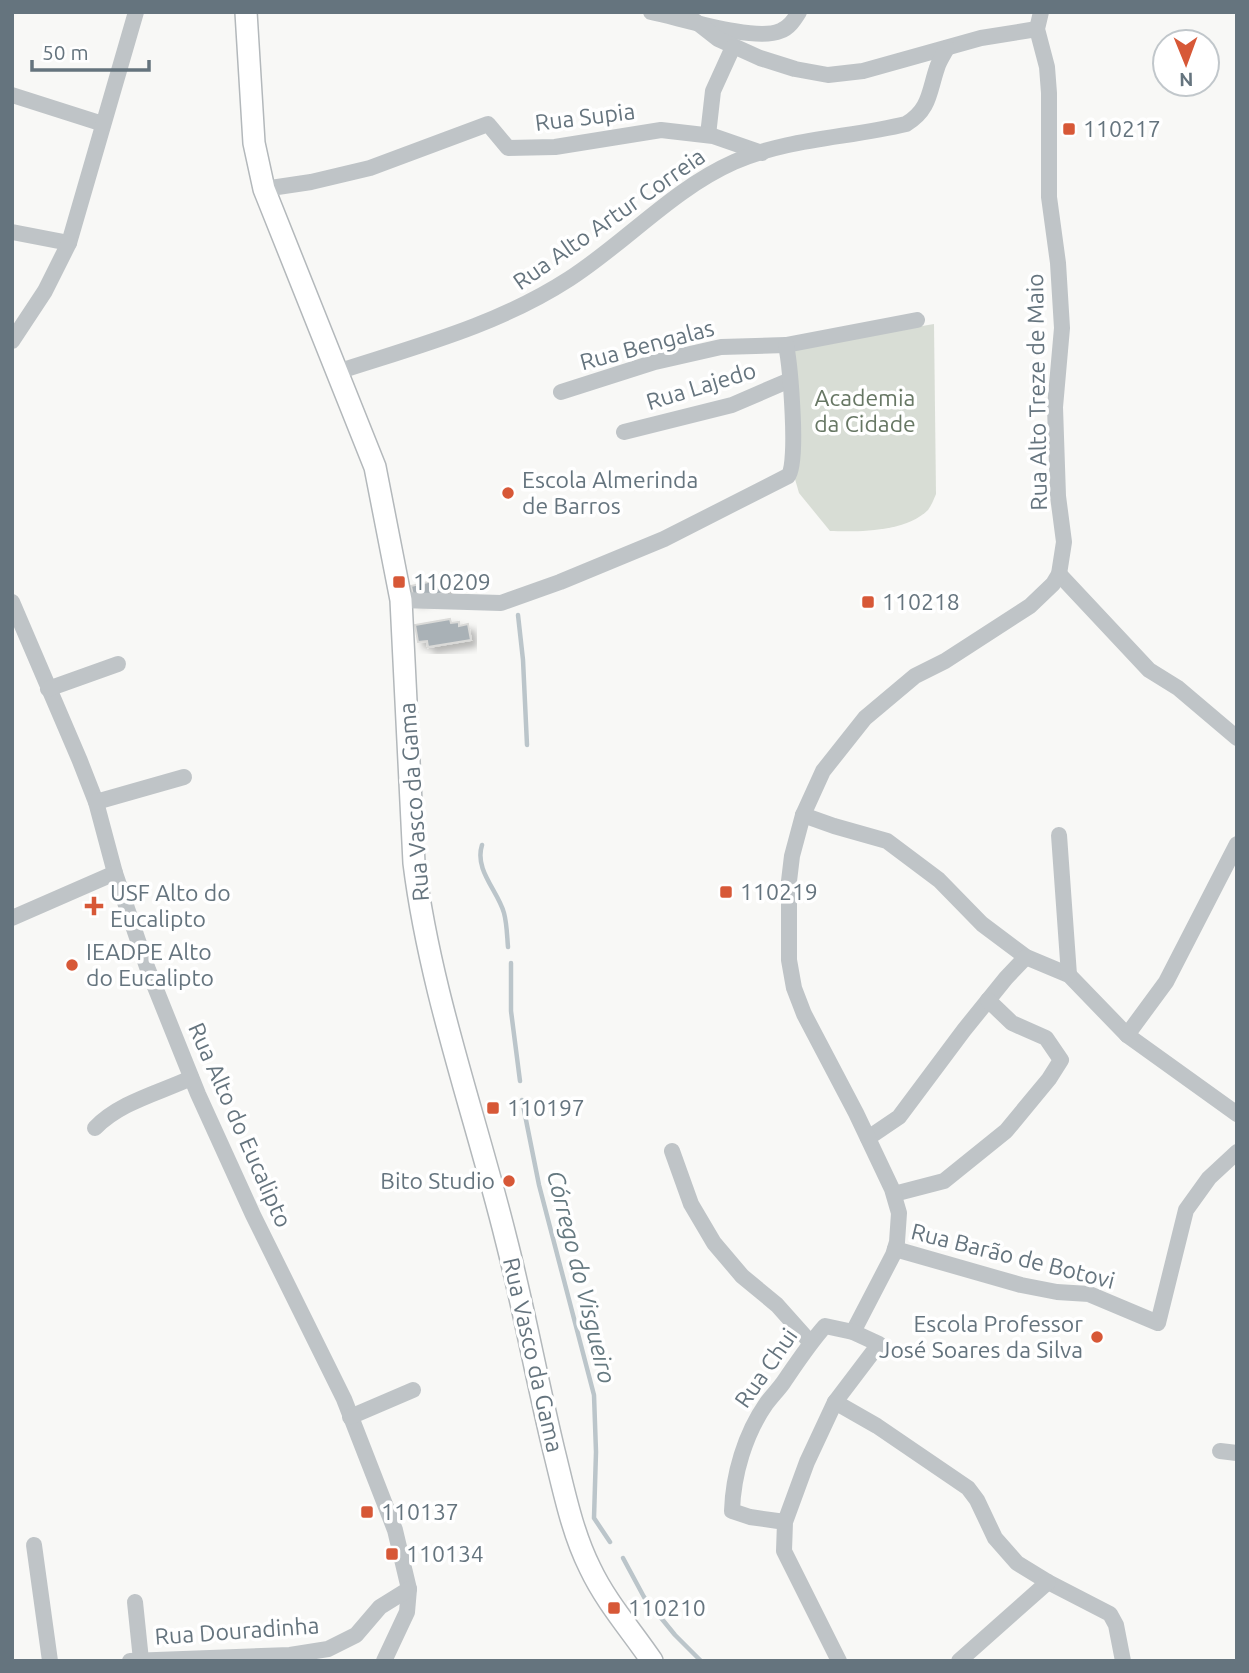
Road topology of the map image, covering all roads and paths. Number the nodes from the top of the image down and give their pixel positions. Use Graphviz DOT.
graph roads {
  1 [pos="136,12"];
  2 [pos="246,12"];
  3 [pos="651,12"];
  4 [pos="799,12"];
  5 [pos="1041,12"];
  6 [pos="695,21"];
  7 [pos="1037,29"];
  8 [pos="733,47"];
  9 [pos="947,48"];
  10 [pos="12,95"];
  11 [pos="103,124"];
  12 [pos="708,135"];
  13 [pos="762,153"];
  14 [pos="264,189"];
  15 [pos="12,232"];
  16 [pos="69,243"];
  17 [pos="917,320"];
  18 [pos="12,341"];
  19 [pos="786,345"];
  20 [pos="337,372"];
  21 [pos="790,380"];
  22 [pos="562,392"];
  23 [pos="624,432"];
  24 [pos="1059,574"];
  25 [pos="401,600"];
  26 [pos="12,602"];
  27 [pos="118,664"];
  28 [pos="48,689"];
  29 [pos="1237,738"];
  30 [pos="184,777"];
  31 [pos="96,802"];
  32 [pos="803,815"];
  33 [pos="1059,835"];
  34 [pos="1237,844"];
  35 [pos="115,873"];
  36 [pos="12,918"];
  37 [pos="1026,957"];
  38 [pos="1069,975"];
  39 [pos="988,1000"];
  40 [pos="1127,1035"];
  41 [pos="191,1078"];
  42 [pos="1237,1114"];
  43 [pos="95,1128"];
  44 [pos="868,1138"];
  45 [pos="672,1151"];
  46 [pos="1237,1152"];
  47 [pos="894,1194"];
  48 [pos="895,1249"];
  49 [pos="853,1332"];
  50 [pos="810,1342"];
  51 [pos="413,1390"];
  52 [pos="835,1402"];
  53 [pos="350,1416"];
  54 [pos="1220,1451"];
  55 [pos="1237,1453"];
  56 [pos="785,1522"];
  57 [pos="34,1545"];
  58 [pos="1048,1582"];
  59 [pos="409,1588"];
  60 [pos="135,1602"];
  61 [pos="141,1660"];
  62 [pos="50,1661"];
  63 [pos="130,1661"];
  64 [pos="384,1661"];
  65 [pos="652,1661"];
  66 [pos="839,1661"];
  67 [pos="959,1661"];
  68 [pos="1123,1661"];
  1 -- 11 [label="street"];
  2 -- 14 [label="main road, Rua Vasco da Gama"];
  3 -- 6 [label="street"];
  4 -- 6 [label="street"];
  5 -- 7 [label="street, Rua Alto Treze de Maio"];
  6 -- 8 [label="street"];
  7 -- 9 [label="street"];
  7 -- 24 [label="street, Rua Alto Treze de Maio"];
  8 -- 9 [label="street"];
  8 -- 12 [label="street"];
  9 -- 13 [label="street, Rua Alto Artur Correia"];
  10 -- 11 [label="street"];
  11 -- 16 [label="street"];
  12 -- 13 [label="street, Rua Supia"];
  12 -- 14 [label="street, Rua Supia"];
  13 -- 20 [label="street, Rua Alto Artur Correia"];
  14 -- 20 [label="main road, Rua Vasco da Gama"];
  15 -- 16 [label="street"];
  16 -- 18 [label="street"];
  17 -- 19 [label="street, Rua Bengalas"];
  19 -- 21 [label="street"];
  19 -- 22 [label="street, Rua Bengalas"];
  20 -- 25 [label="main road, Rua Vasco da Gama"];
  21 -- 23 [label="street, Rua Lajedo"];
  21 -- 25 [label="street"];
  24 -- 29 [label="street"];
  24 -- 32 [label="street"];
  25 -- 65 [label="main road, Rua Vasco da Gama"];
  26 -- 28 [label="street, Rua Alto do Eucalipto"];
  27 -- 28 [label="street"];
  28 -- 31 [label="street, Rua Alto do Eucalipto"];
  30 -- 31 [label="street"];
  31 -- 35 [label="street, Rua Alto do Eucalipto"];
  32 -- 37 [label="street"];
  32 -- 44 [label="street"];
  33 -- 38 [label="street"];
  34 -- 40 [label="street"];
  35 -- 36 [label="street"];
  35 -- 41 [label="street, Rua Alto do Eucalipto"];
  37 -- 38 [label="street"];
  37 -- 39 [label="street"];
  38 -- 40 [label="street"];
  39 -- 44 [label="street"];
  39 -- 47 [label="street"];
  40 -- 42 [label="street"];
  41 -- 43 [label="street"];
  41 -- 53 [label="street, Rua Alto do Eucalipto"];
  44 -- 47 [label="street"];
  45 -- 50 [label="street"];
  46 -- 48 [label="street, Rua Barão de Botovi"];
  47 -- 48 [label="street"];
  48 -- 49 [label="street"];
  49 -- 50 [label="street, Rua Chui"];
  49 -- 52 [label="street, Rua Chui"];
  50 -- 56 [label="street, Rua Chui"];
  51 -- 53 [label="street"];
  52 -- 56 [label="street"];
  52 -- 58 [label="street"];
  53 -- 59 [label="street, Rua Alto do Eucalipto"];
  54 -- 55 [label="street"];
  56 -- 66 [label="street"];
  57 -- 62 [label="street"];
  58 -- 67 [label="street"];
  58 -- 68 [label="street"];
  59 -- 61 [label="street, Rua Douradinha"];
  59 -- 64 [label="street, Rua Alto do Eucalipto"];
  60 -- 61 [label="street"];
  61 -- 63 [label="street, Rua Douradinha"];
}
